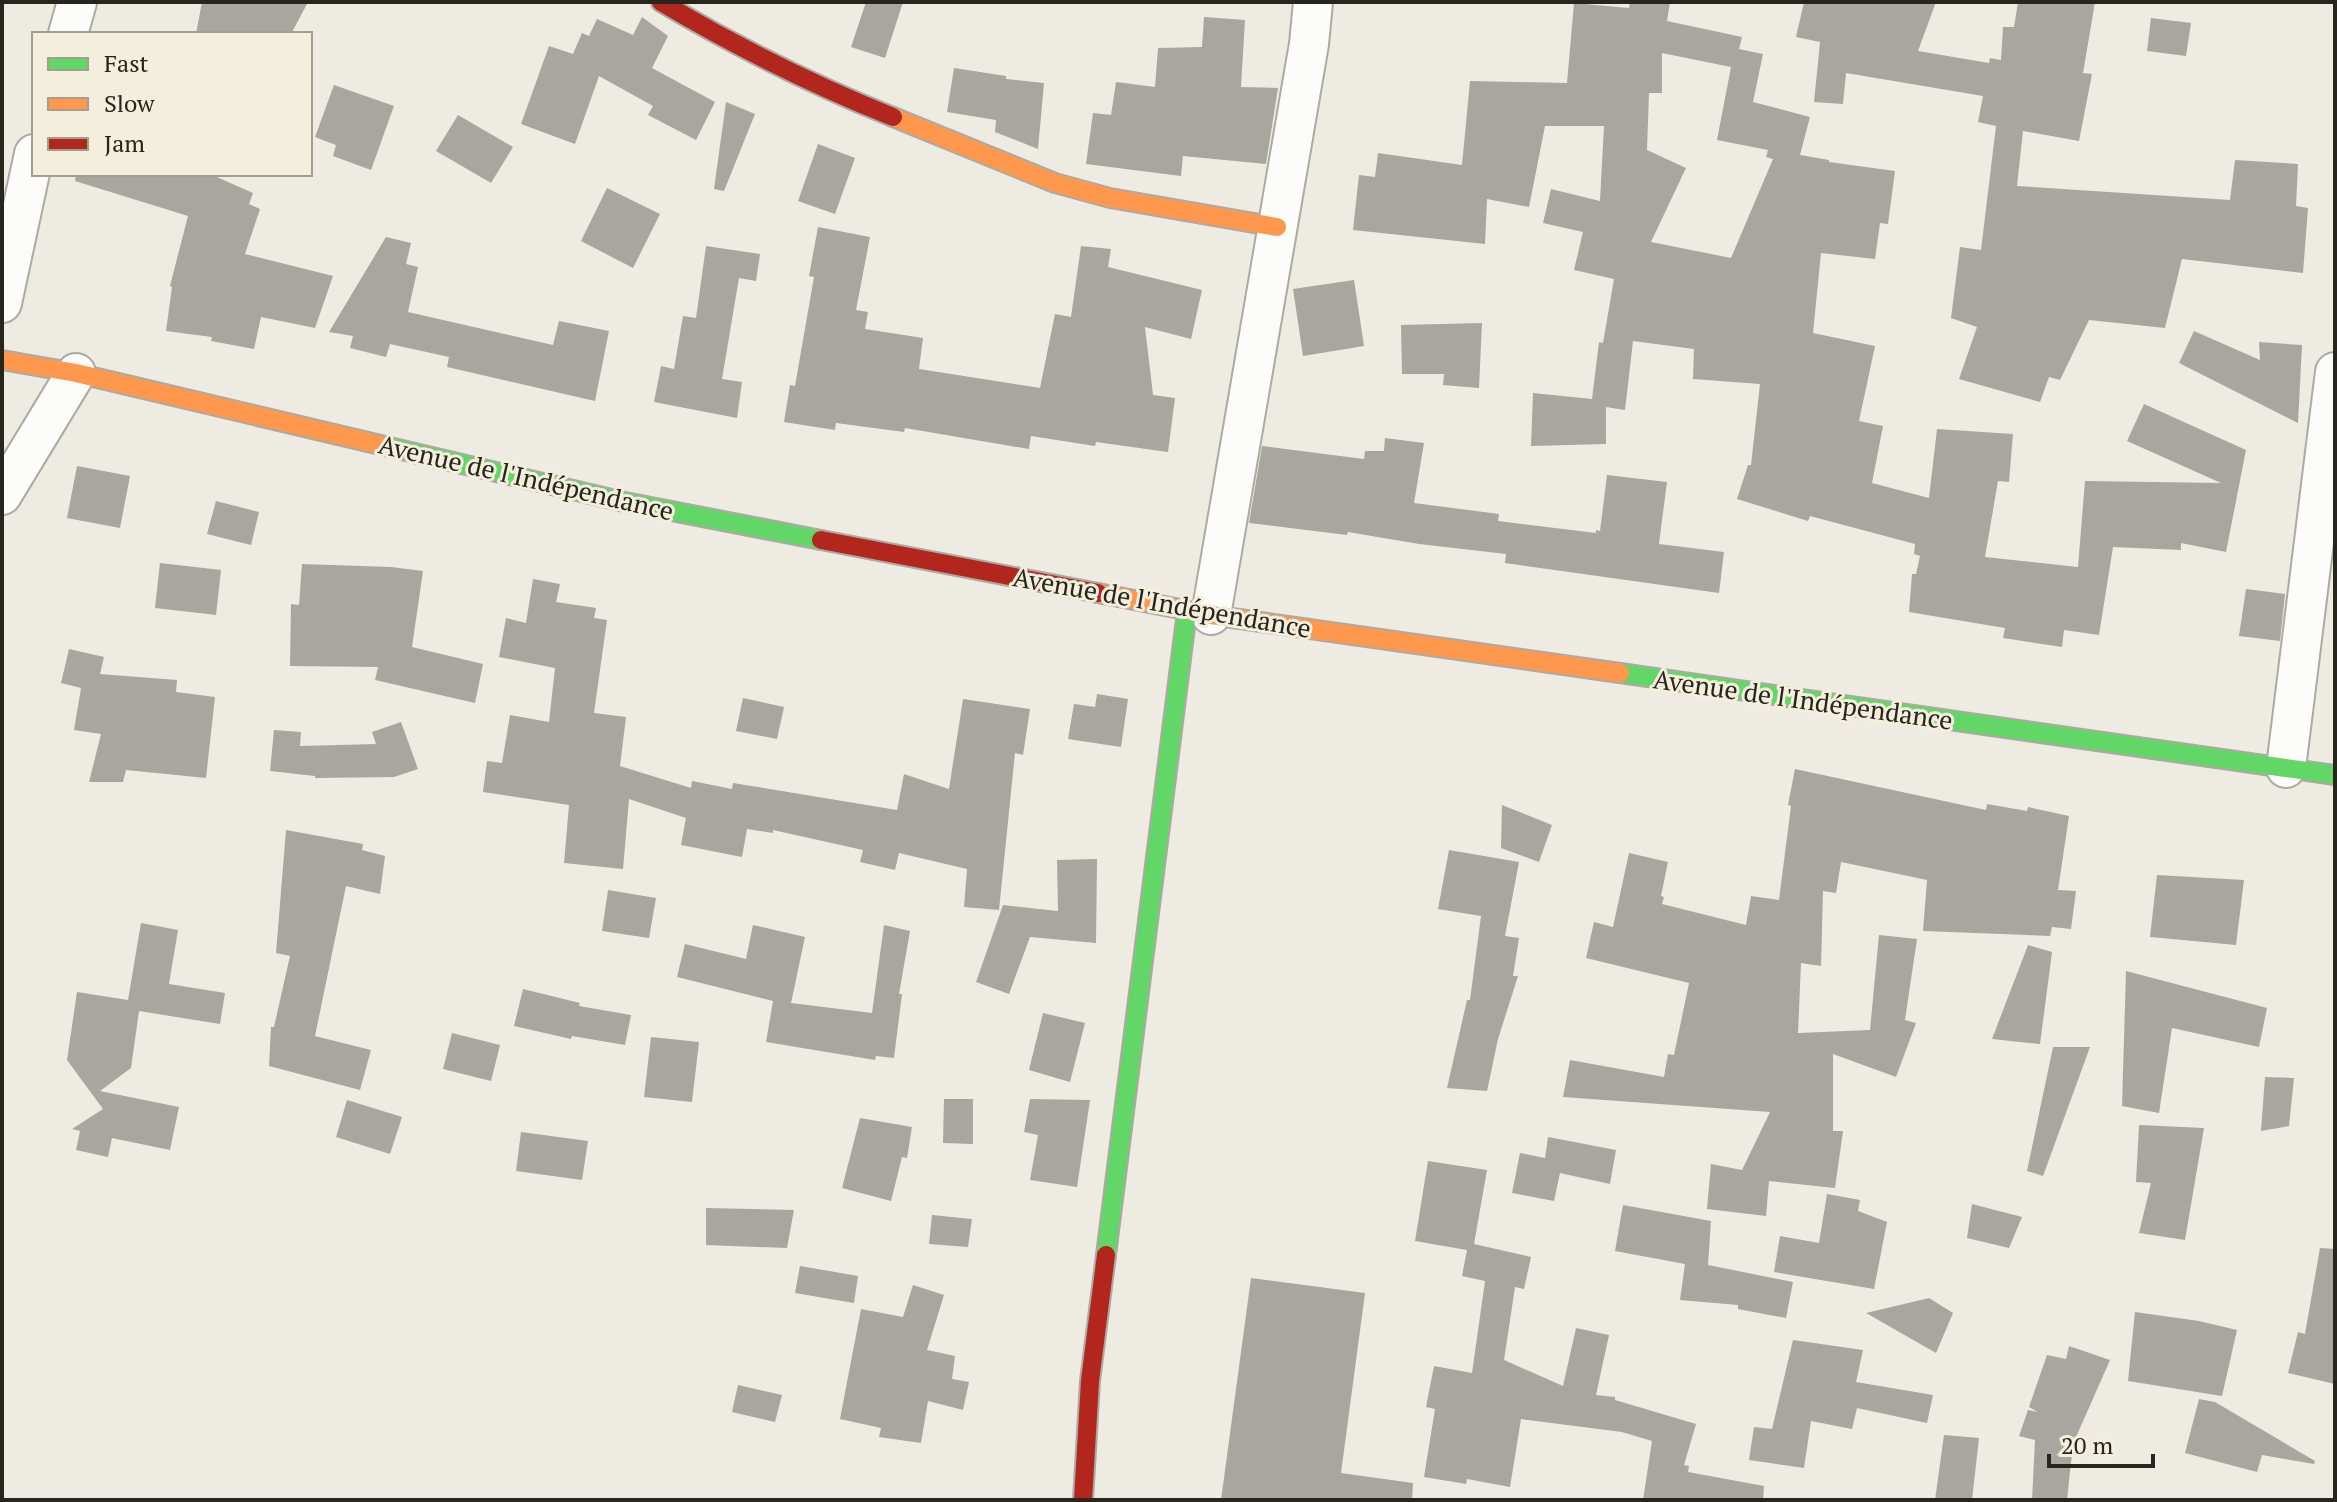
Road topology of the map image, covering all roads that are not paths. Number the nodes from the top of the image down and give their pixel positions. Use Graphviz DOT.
graph roads {
  1 [pos="77,2"];
  2 [pos="661,2"];
  3 [pos="1313,2"];
  4 [pos="69,32"];
  5 [pos="32,163"];
  6 [pos="1277,227"];
  7 [pos="2,303"];
  8 [pos="2,360"];
  9 [pos="2335,372"];
  10 [pos="76,373"];
  11 [pos="2,495"];
  12 [pos="1199,613"];
  13 [pos="2286,768"];
  14 [pos="2335,775"];
  15 [pos="1083,1500"];
  1 -- 4 [label="street"];
  2 -- 6 [label="main road"];
  3 -- 6 [label="street"];
  5 -- 7 [label="street"];
  6 -- 12 [label="street"];
  8 -- 10 [label="main road, Avenue de l'Indépendance"];
  9 -- 13 [label="street"];
  10 -- 11 [label="street"];
  10 -- 12 [label="main road, Avenue de l'Indépendance"];
  12 -- 13 [label="main road, Avenue de l'Indépendance"];
  12 -- 15 [label="main road"];
  13 -- 14 [label="main road, Avenue de l'Indépendance"];
}
